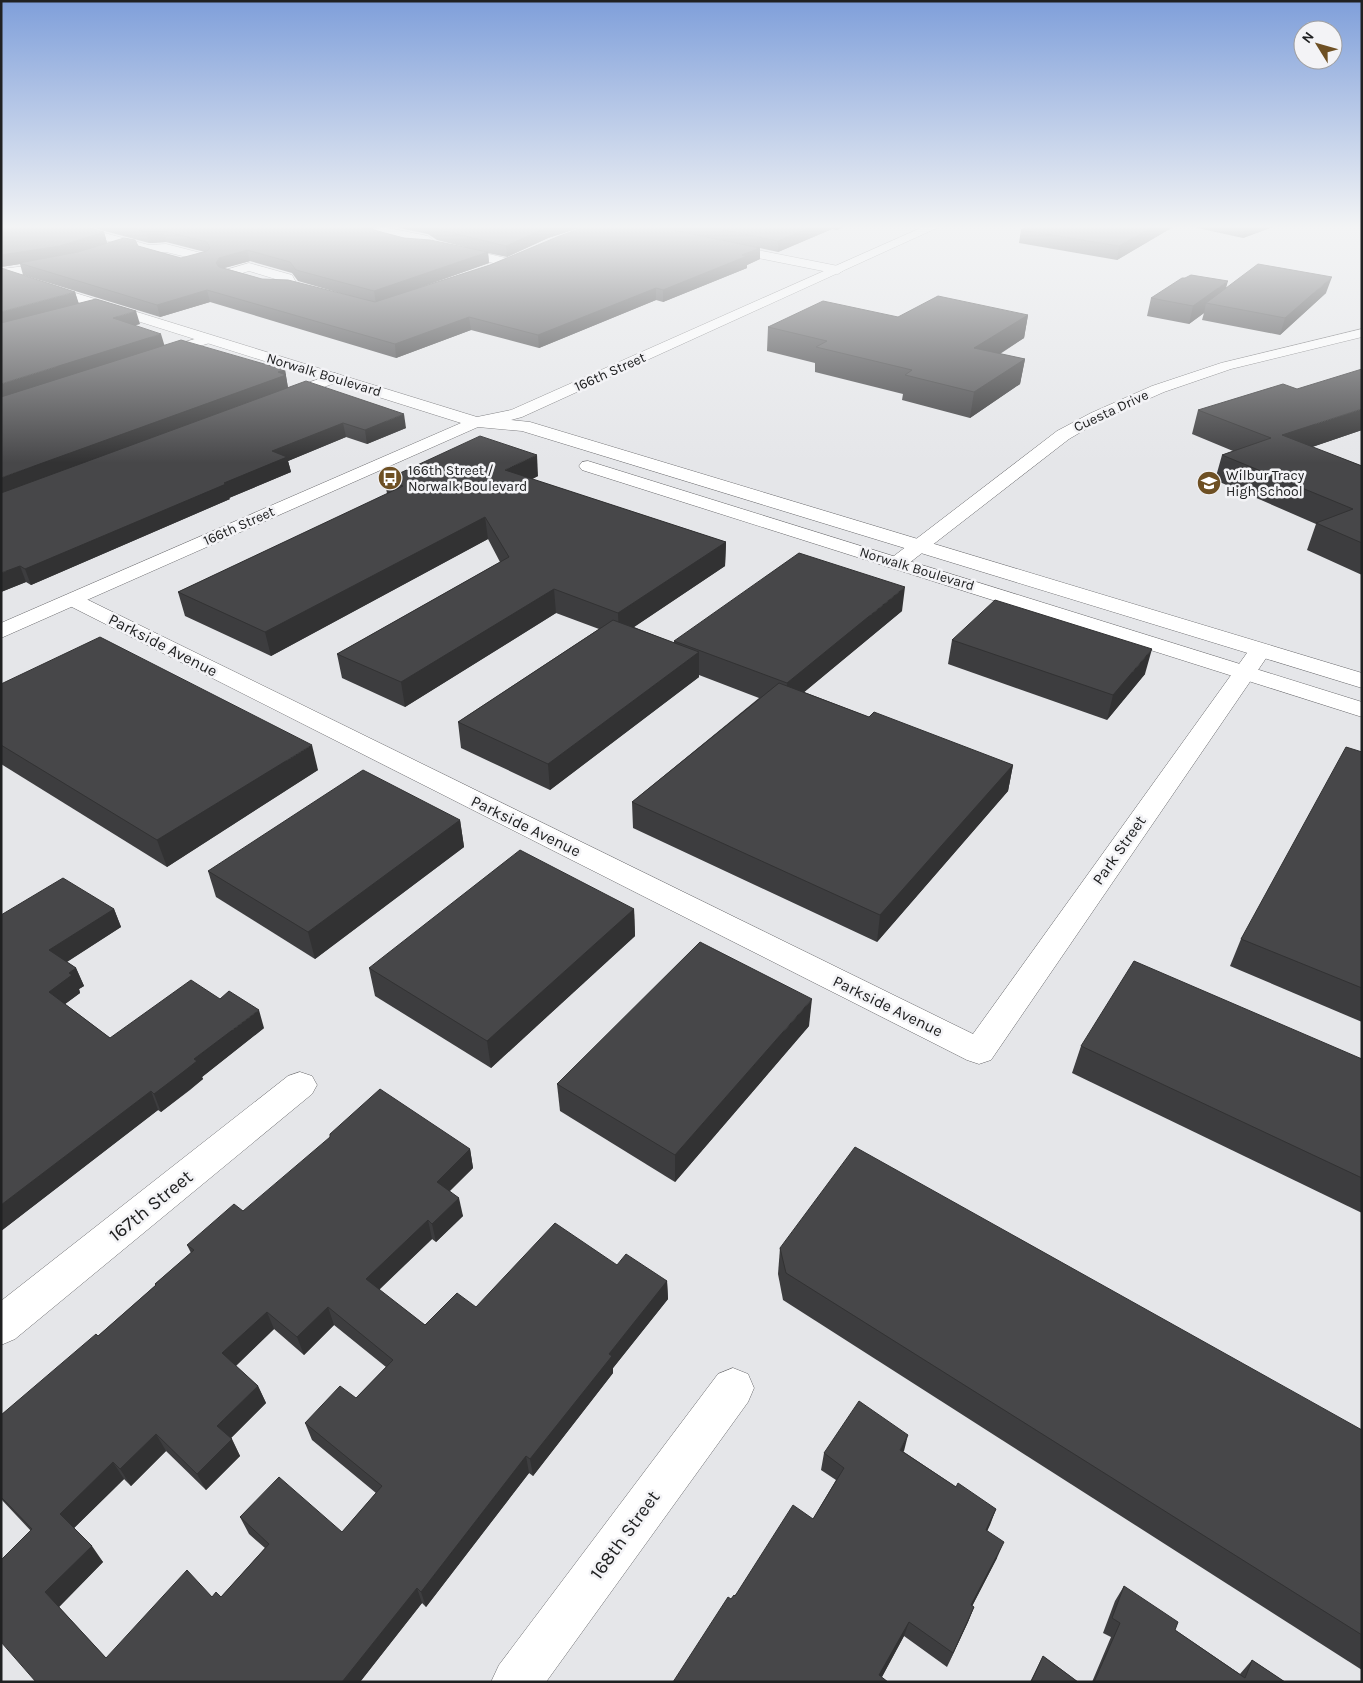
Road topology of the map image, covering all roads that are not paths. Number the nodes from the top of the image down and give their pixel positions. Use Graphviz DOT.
graph roads {
  1 [pos="96,306"];
  2 [pos="100,306"];
  3 [pos="747,306"];
  4 [pos="71,312"];
  5 [pos="1362,333"];
  6 [pos="208,339"];
  7 [pos="144,360"];
  8 [pos="335,378"];
  9 [pos="507,399"];
  10 [pos="264,405"];
  11 [pos="476,422"];
  12 [pos="518,444"];
  13 [pos="572,461"];
  14 [pos="918,546"];
  15 [pos="897,563"];
  16 [pos="73,600"];
  17 [pos="1,631"];
  18 [pos="1260,650"];
  19 [pos="1244,672"];
  20 [pos="1362,681"];
  21 [pos="1362,710"];
  22 [pos="979,1051"];
  23 [pos="300,1086"];
  24 [pos="1,1326"];
  25 [pos="733,1388"];
  26 [pos="516,1682"];
  1 -- 4 [label="street"];
  2 -- 6 [label="street, Norwalk Boulevard"];
  3 -- 11 [label="street, 166th Street"];
  5 -- 14 [label="street, Cuesta Drive"];
  6 -- 7 [label="street"];
  6 -- 8 [label="street, Norwalk Boulevard"];
  8 -- 10 [label="street"];
  8 -- 11 [label="street, Norwalk Boulevard"];
  9 -- 11 [label="street, 166th Street"];
  11 -- 12 [label="street, Norwalk Boulevard"];
  11 -- 14 [label="street, Norwalk Boulevard"];
  11 -- 16 [label="street, 166th Street"];
  13 -- 15 [label="street, Norwalk Boulevard"];
  14 -- 15 [label="street, Cuesta Drive"];
  14 -- 18 [label="street, Norwalk Boulevard"];
  15 -- 19 [label="street, Norwalk Boulevard"];
  16 -- 17 [label="street, 166th Street"];
  16 -- 22 [label="street, Parkside Avenue"];
  18 -- 19 [label="street, Park Street"];
  18 -- 20 [label="street, Norwalk Boulevard"];
  19 -- 21 [label="street, Norwalk Boulevard"];
  19 -- 22 [label="street, Park Street"];
  23 -- 24 [label="street, 167th Street"];
  25 -- 26 [label="street, 168th Street"];
}
